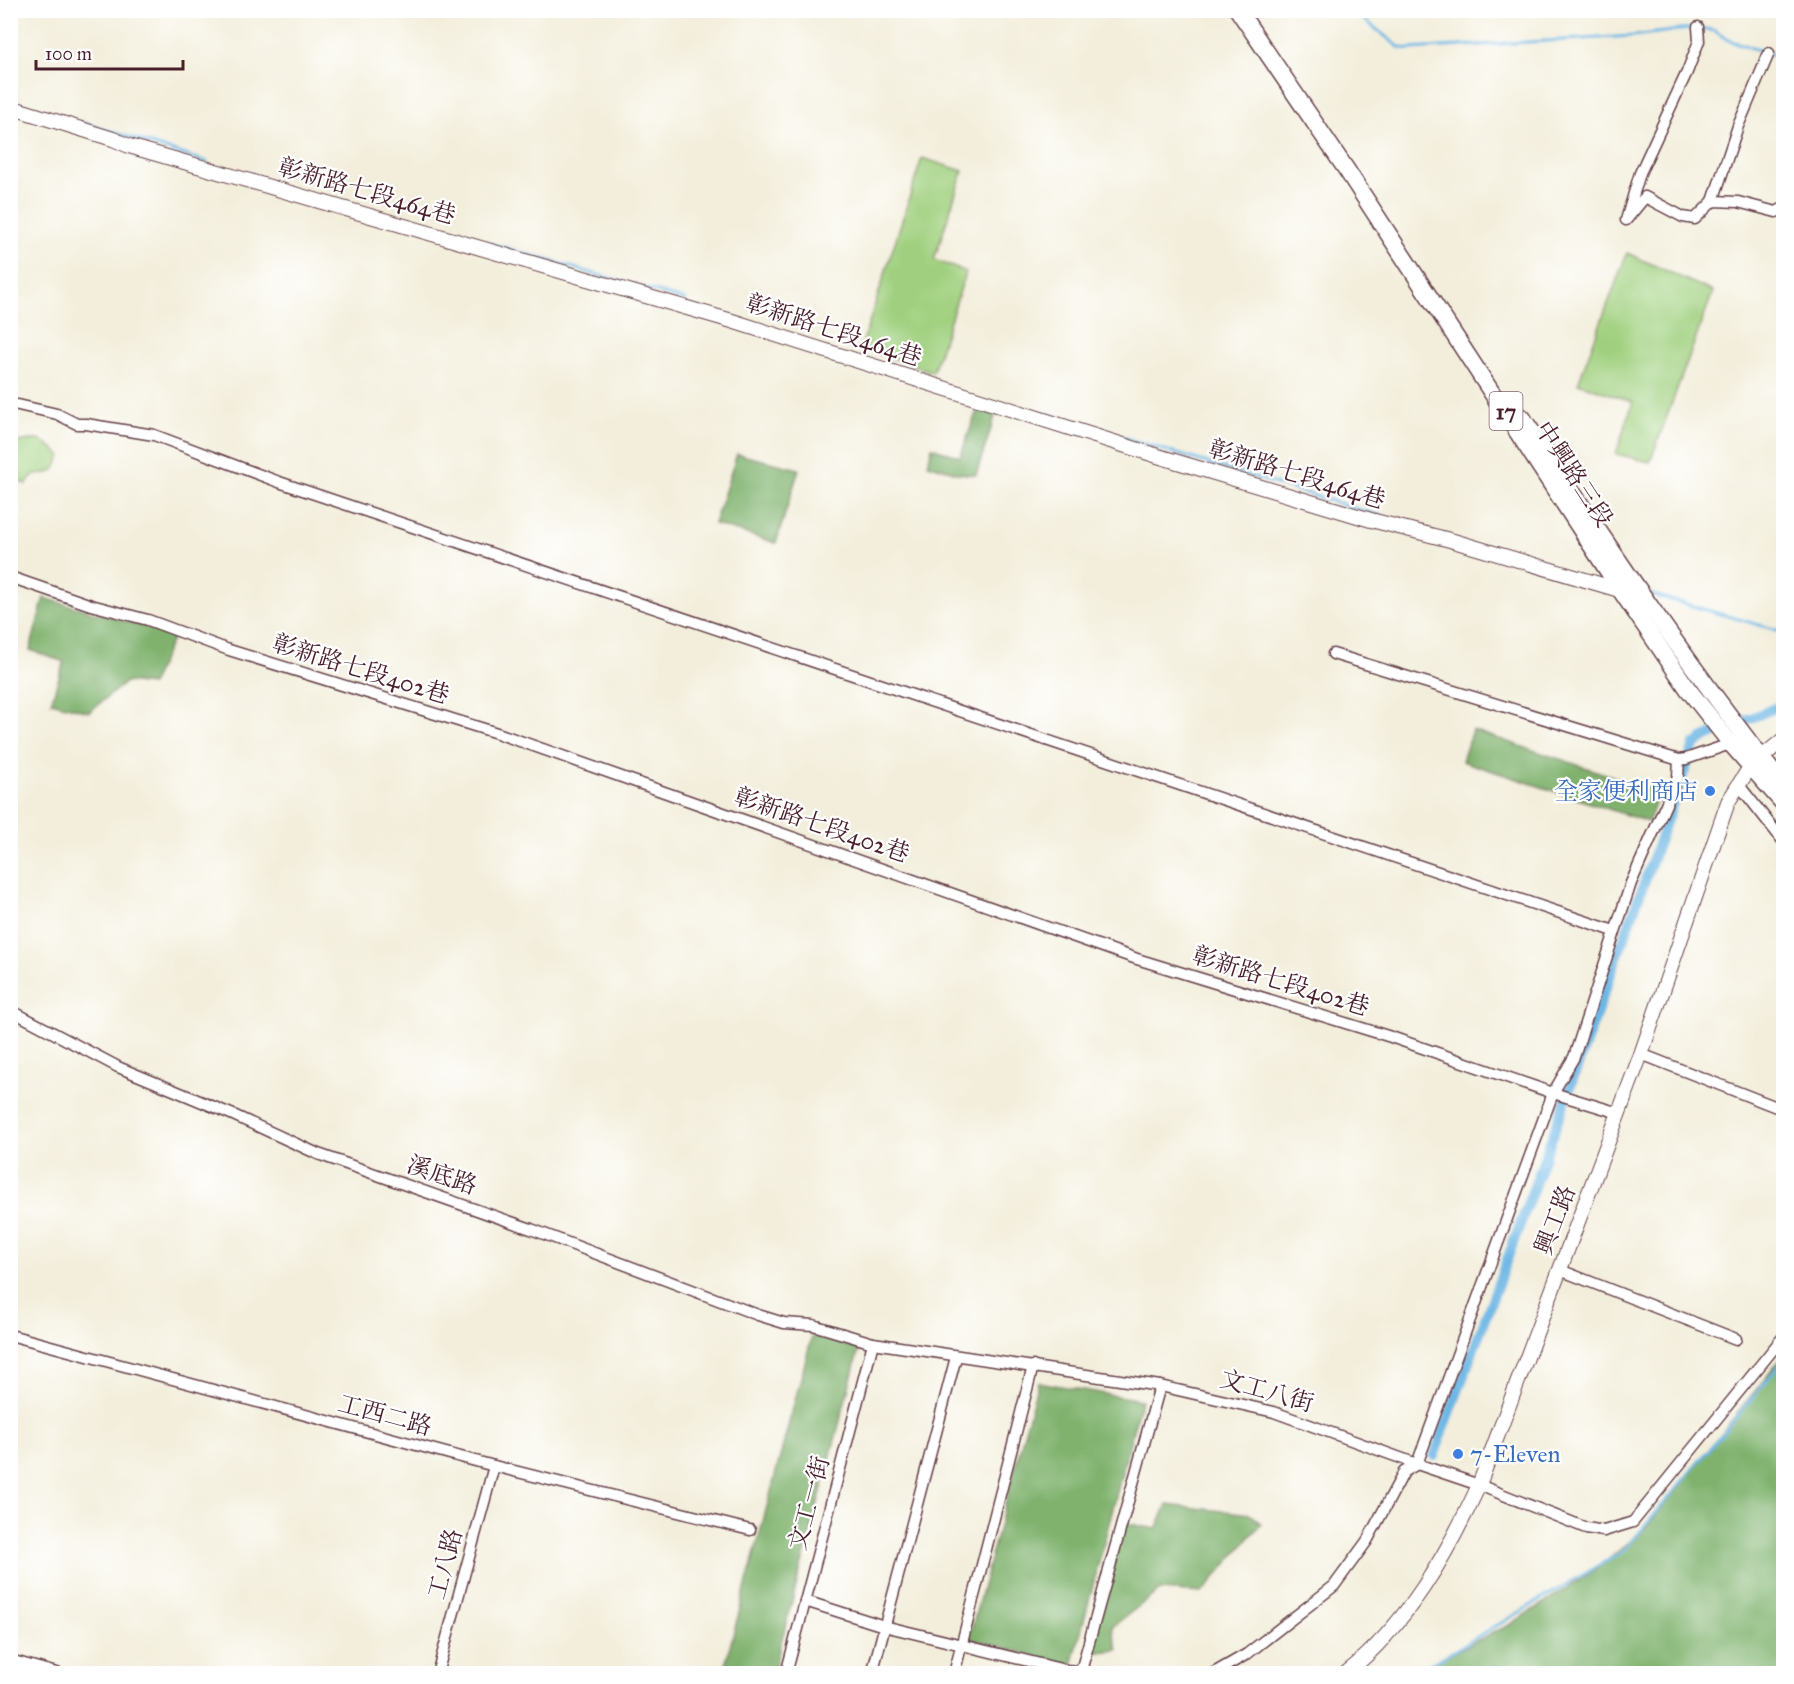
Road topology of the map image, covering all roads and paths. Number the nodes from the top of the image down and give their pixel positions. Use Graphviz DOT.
graph roads {
  1 [pos="1238,10"];
  2 [pos="1250,10"];
  3 [pos="1698,27"];
  4 [pos="1769,53"];
  5 [pos="10,107"];
  6 [pos="1713,201"];
  7 [pos="1784,208"];
  8 [pos="18,405"];
  9 [pos="10,577"];
  10 [pos="1621,591"];
  11 [pos="1643,596"];
  12 [pos="1333,654"];
  13 [pos="1784,739"];
  14 [pos="1732,743"];
  15 [pos="1683,759"];
  16 [pos="1756,763"];
  17 [pos="1739,785"];
  18 [pos="1784,786"];
  19 [pos="1784,804"];
  20 [pos="1784,842"];
  21 [pos="1614,931"];
  22 [pos="10,1010"];
  23 [pos="1641,1054"];
  24 [pos="1554,1093"];
  25 [pos="1784,1110"];
  26 [pos="1619,1113"];
  27 [pos="1560,1270"];
  28 [pos="10,1335"];
  29 [pos="1784,1336"];
  30 [pos="1736,1339"];
  31 [pos="873,1343"];
  32 [pos="956,1357"];
  33 [pos="1033,1366"];
  34 [pos="1161,1386"];
  35 [pos="1417,1464"];
  36 [pos="494,1466"];
  37 [pos="1479,1485"];
  38 [pos="750,1530"];
  39 [pos="805,1601"];
  40 [pos="884,1626"];
  41 [pos="961,1643"];
  42 [pos="10,1660"];
  43 [pos="1082,1672"];
  44 [pos="60,1674"];
  45 [pos="437,1674"];
  46 [pos="786,1674"];
  47 [pos="872,1674"];
  48 [pos="954,1674"];
  49 [pos="1212,1674"];
  50 [pos="1345,1674"];
  1 -- 10 [label="main road, 中興路三段 / 17"];
  2 -- 11 [label="main road, 中興路三段 / 17"];
  3 -- 6 [label="street"];
  4 -- 6 [label="street"];
  5 -- 10 [label="street, 彰新路七段464巷"];
  6 -- 7 [label="street"];
  8 -- 21 [label="street"];
  9 -- 24 [label="street, 彰新路七段402巷"];
  10 -- 11 [label="street, 彰新路七段464巷"];
  10 -- 14 [label="main road, 中興路三段 / 17"];
  11 -- 14 [label="main road, 中興路三段 / 17"];
  12 -- 15 [label="street"];
  13 -- 16 [label="street, 興工路"];
  14 -- 15 [label="street"];
  14 -- 16 [label="main road, 中興路三段 / 17"];
  15 -- 21 [label="street"];
  16 -- 17 [label="street, 興工路"];
  16 -- 18 [label="main road, 中興路三段 / 17"];
  16 -- 19 [label="main road, 中興路三段 / 17"];
  17 -- 20 [label="street"];
  17 -- 23 [label="street, 興工路"];
  21 -- 24 [label="street"];
  22 -- 31 [label="street, 溪底路"];
  23 -- 25 [label="street"];
  23 -- 26 [label="street, 興工路"];
  24 -- 26 [label="street, 彰新路七段402巷"];
  24 -- 35 [label="street"];
  26 -- 27 [label="street, 興工路"];
  27 -- 30 [label="street"];
  27 -- 37 [label="street, 興工路"];
  28 -- 36 [label="street, 工西二路"];
  29 -- 37 [label="street, 文工八街"];
  31 -- 32 [label="street, 文工八街"];
  31 -- 39 [label="street, 文工一街"];
  32 -- 33 [label="street, 文工八街"];
  32 -- 40 [label="street"];
  33 -- 34 [label="street, 文工八街"];
  33 -- 41 [label="street"];
  34 -- 35 [label="street, 文工八街"];
  34 -- 43 [label="street"];
  35 -- 37 [label="street, 文工八街"];
  35 -- 49 [label="street"];
  36 -- 38 [label="street, 工西二路"];
  36 -- 45 [label="street, 工八路"];
  37 -- 50 [label="street, 興工路"];
  39 -- 40 [label="street"];
  39 -- 46 [label="street, 文工一街"];
  40 -- 41 [label="street"];
  40 -- 47 [label="street"];
  41 -- 43 [label="street"];
  41 -- 48 [label="street"];
  42 -- 44 [label="street"];
}
